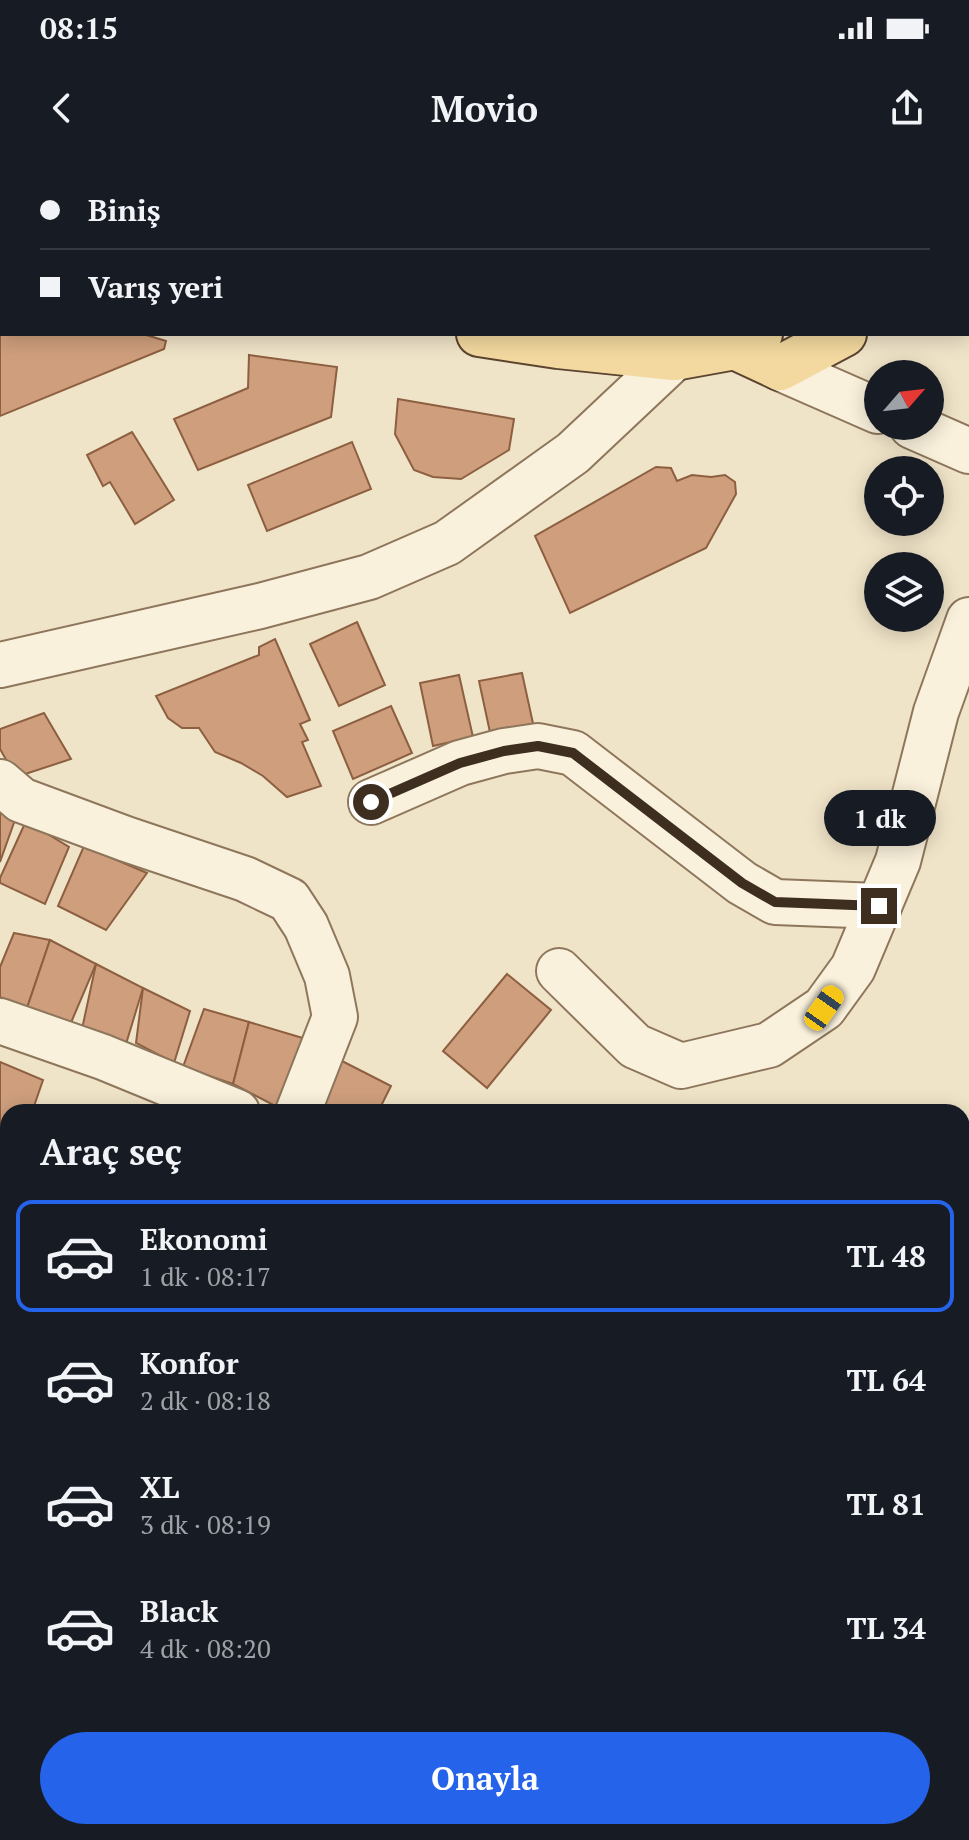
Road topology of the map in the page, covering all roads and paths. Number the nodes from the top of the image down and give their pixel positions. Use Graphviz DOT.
graph roads {
  1 [pos="492,336"];
  2 [pos="833,336"];
  3 [pos="758,350"];
  4 [pos="674,358"];
  5 [pos="864,404"];
  6 [pos="944,440"];
  7 [pos="969,451"];
  8 [pos="969,620"];
  9 [pos="0,665"];
  10 [pos="0,782"];
  11 [pos="371,802"];
  12 [pos="879,906"];
  13 [pos="559,971"];
  14 [pos="0,1021"];
  15 [pos="218,1104"];
  16 [pos="301,1104"];
  1 -- 4 [label="main road"];
  2 -- 3 [label="main road"];
  3 -- 4 [label="main road"];
  3 -- 5 [label="street"];
  4 -- 9 [label="street"];
  6 -- 7 [label="street"];
  8 -- 12 [label="street"];
  10 -- 16 [label="street"];
  11 -- 12 [label="street"];
  12 -- 13 [label="street"];
  14 -- 15 [label="street"];
}
